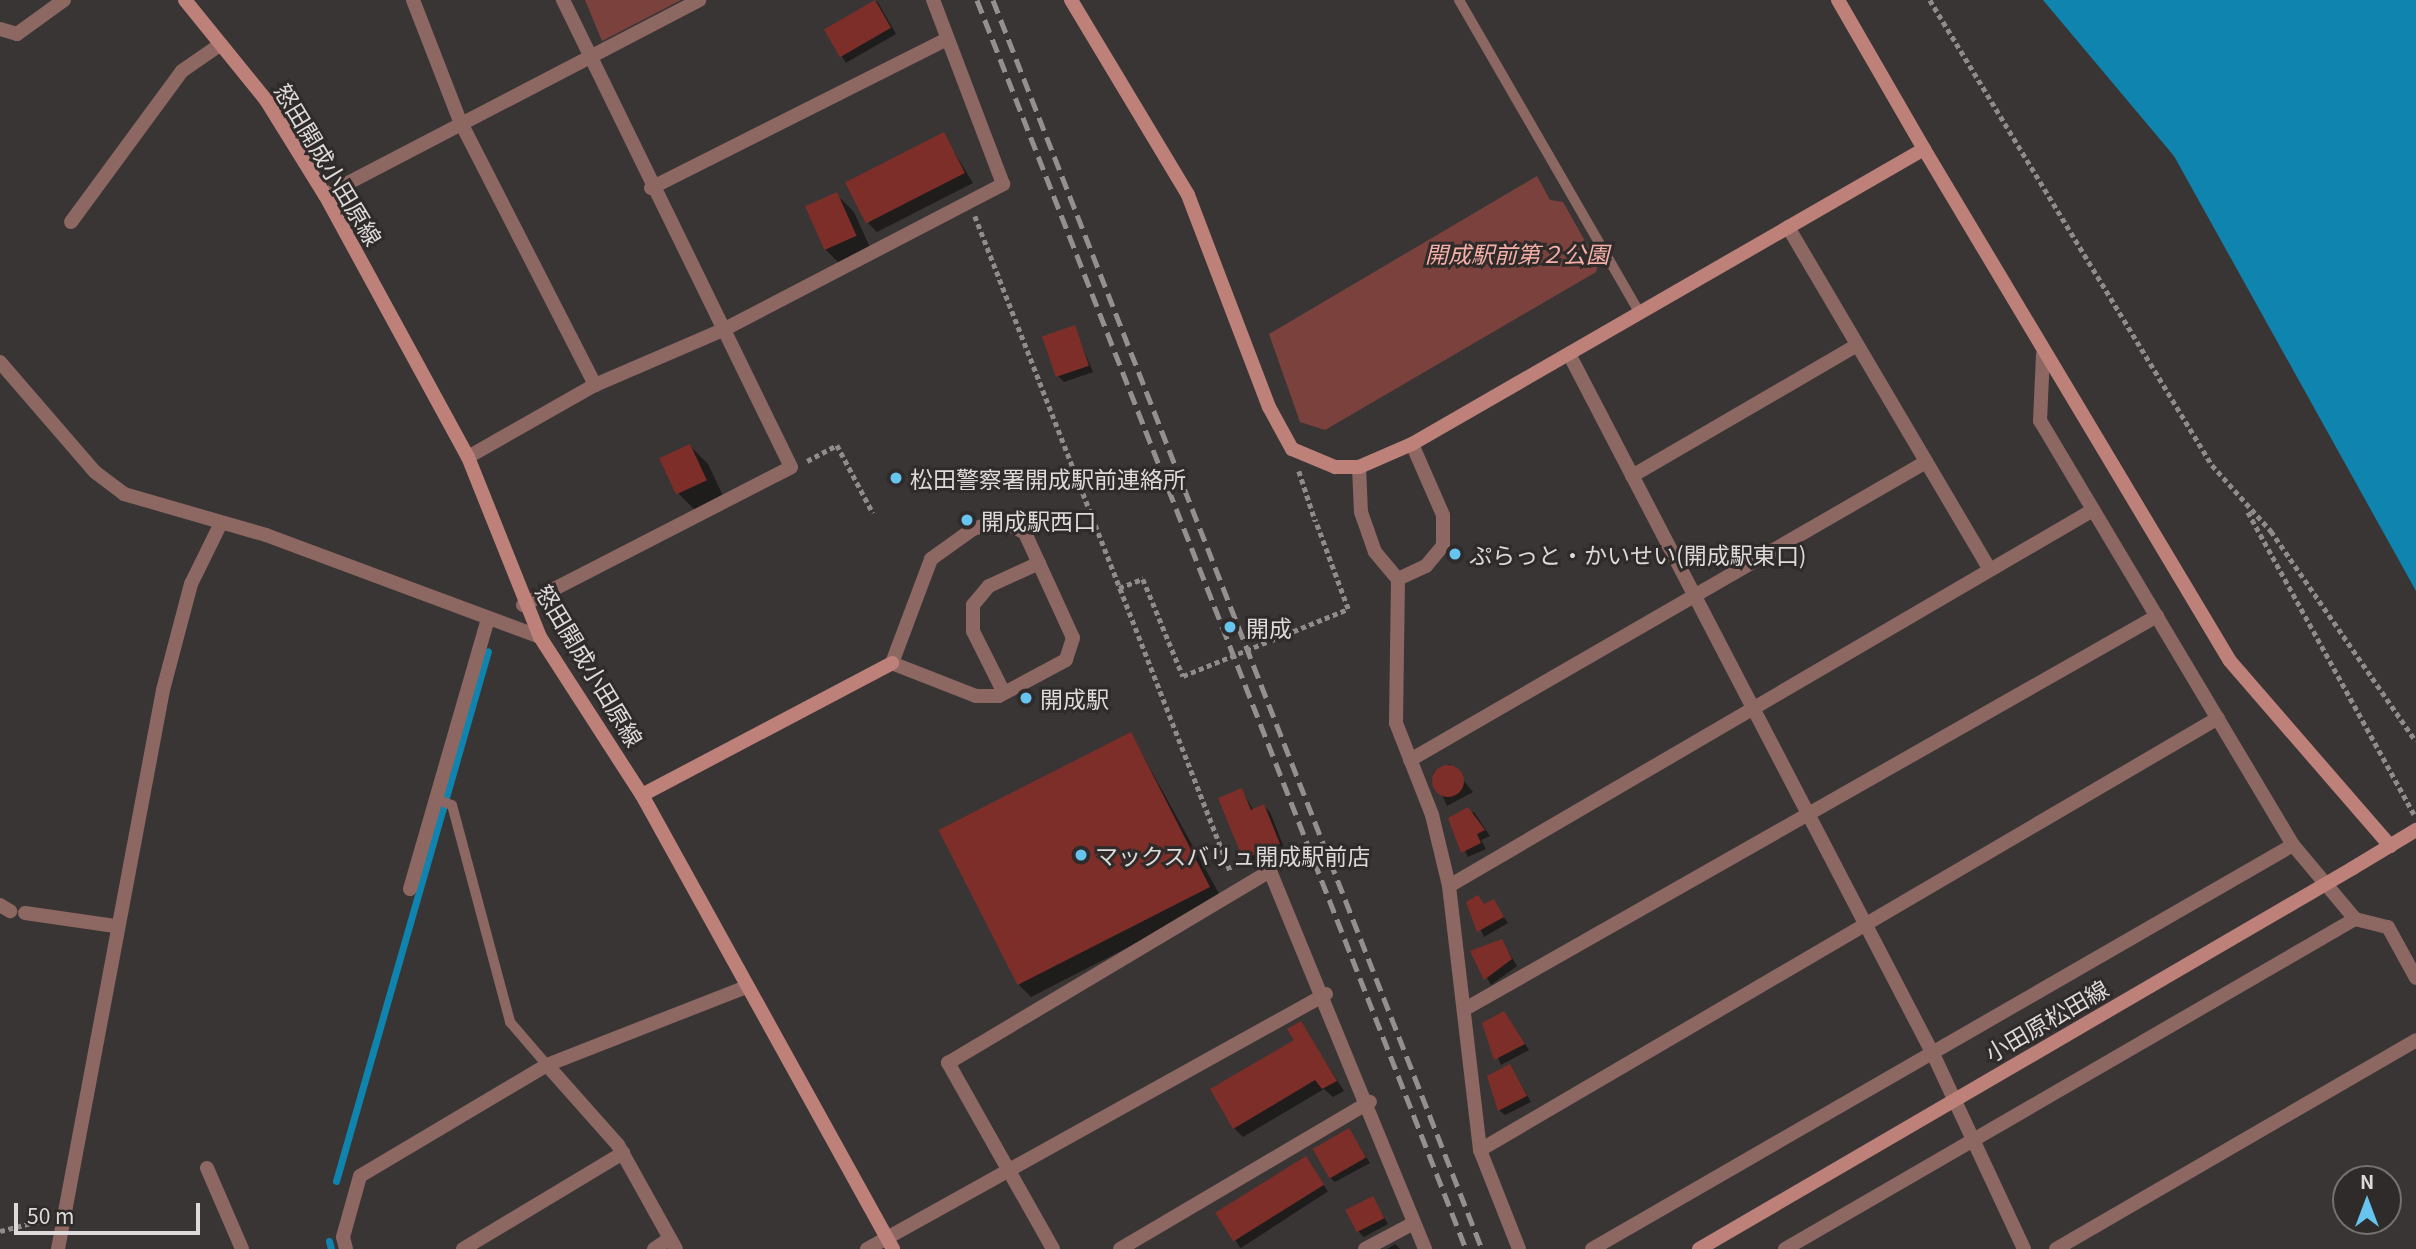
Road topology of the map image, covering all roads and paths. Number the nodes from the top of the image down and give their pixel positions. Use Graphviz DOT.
graph roads {
  1 [pos="64,0"];
  2 [pos="185,0"];
  3 [pos="413,0"];
  4 [pos="563,0"];
  5 [pos="699,0"];
  6 [pos="933,0"];
  7 [pos="1071,0"];
  8 [pos="1459,0"];
  9 [pos="1838,0"];
  10 [pos="1930,0"];
  11 [pos="0,29"];
  12 [pos="947,39"];
  13 [pos="218,46"];
  14 [pos="586,57"];
  15 [pos="460,121"];
  16 [pos="1924,149"];
  17 [pos="651,188"];
  18 [pos="325,195"];
  19 [pos="970,203"];
  20 [pos="71,222"];
  21 [pos="1788,228"];
  22 [pos="1640,313"];
  23 [pos="723,330"];
  24 [pos="1857,345"];
  25 [pos="1569,354"];
  26 [pos="2043,354"];
  27 [pos="0,362"];
  28 [pos="595,385"];
  29 [pos="1412,444"];
  30 [pos="801,449"];
  31 [pos="1292,449"];
  32 [pos="468,457"];
  33 [pos="1926,462"];
  34 [pos="1359,467"];
  35 [pos="1632,476"];
  36 [pos="2246,508"];
  37 [pos="2093,510"];
  38 [pos="873,513"];
  39 [pos="220,525"];
  40 [pos="1039,563"];
  41 [pos="1989,568"];
  42 [pos="1398,579"];
  43 [pos="1119,588"];
  44 [pos="1693,596"];
  45 [pos="523,605"];
  46 [pos="2157,616"];
  47 [pos="486,622"];
  48 [pos="540,637"];
  49 [pos="892,663"];
  50 [pos="1004,693"];
  51 [pos="1752,710"];
  52 [pos="2218,718"];
  53 [pos="2416,741"];
  54 [pos="1410,760"];
  55 [pos="642,795"];
  56 [pos="436,799"];
  57 [pos="2416,816"];
  58 [pos="1807,817"];
  59 [pos="2416,830"];
  60 [pos="2293,845"];
  61 [pos="2390,846"];
  62 [pos="1449,886"];
  63 [pos="411,889"];
  64 [pos="1238,890"];
  65 [pos="12,910"];
  66 [pos="2355,919"];
  67 [pos="115,926"];
  68 [pos="1866,927"];
  69 [pos="2416,978"];
  70 [pos="746,987"];
  71 [pos="1325,993"];
  72 [pos="1465,1009"];
  73 [pos="2416,1040"];
  74 [pos="1934,1056"];
  75 [pos="547,1065"];
  76 [pos="1370,1102"];
  77 [pos="1973,1139"];
  78 [pos="1480,1150"];
  79 [pos="623,1153"];
  80 [pos="207,1168"];
  81 [pos="1006,1171"];
  82 [pos="62,1215"];
  83 [pos="1414,1223"];
  84 [pos="0,1231"];
  85 [pos="890,1243"];
  86 [pos="673,1244"];
  87 [pos="58,1249"];
  88 [pos="243,1249"];
  89 [pos="346,1249"];
  90 [pos="463,1249"];
  91 [pos="654,1249"];
  92 [pos="867,1249"];
  93 [pos="1053,1249"];
  94 [pos="1119,1249"];
  95 [pos="1365,1249"];
  96 [pos="1424,1249"];
  97 [pos="1519,1249"];
  98 [pos="1592,1249"];
  99 [pos="1699,1249"];
  100 [pos="1785,1249"];
  101 [pos="2024,1249"];
  102 [pos="2056,1249"];
  1 -- 11 [label="street"];
  2 -- 13 [label="street, 怒田開成小田原線"];
  3 -- 15 [label="street"];
  4 -- 14 [label="street"];
  5 -- 14 [label="street"];
  6 -- 12 [label="street"];
  7 -- 31 [label="street"];
  8 -- 22 [label="lane"];
  9 -- 16 [label="street"];
  10 -- 36 [label="path"];
  12 -- 17 [label="street"];
  12 -- 19 [label="street"];
  13 -- 18 [label="street, 怒田開成小田原線"];
  13 -- 20 [label="street"];
  14 -- 15 [label="street"];
  14 -- 17 [label="street"];
  15 -- 18 [label="street"];
  15 -- 28 [label="street"];
  16 -- 21 [label="street"];
  16 -- 26 [label="street"];
  17 -- 23 [label="street"];
  18 -- 32 [label="street, 怒田開成小田原線"];
  19 -- 23 [label="street"];
  19 -- 43 [label="path"];
  21 -- 22 [label="street"];
  21 -- 24 [label="street"];
  22 -- 25 [label="street"];
  23 -- 28 [label="street"];
  23 -- 45 [label="street"];
  24 -- 33 [label="street"];
  24 -- 35 [label="street"];
  25 -- 29 [label="street"];
  25 -- 35 [label="street"];
  26 -- 37 [label="street"];
  26 -- 61 [label="street"];
  27 -- 39 [label="street"];
  28 -- 32 [label="street"];
  29 -- 34 [label="street"];
  29 -- 42 [label="street"];
  30 -- 38 [label="path"];
  31 -- 34 [label="street"];
  31 -- 43 [label="path, bridge"];
  32 -- 45 [label="street, 怒田開成小田原線"];
  33 -- 41 [label="street"];
  33 -- 44 [label="street"];
  34 -- 42 [label="street"];
  35 -- 44 [label="street"];
  36 -- 53 [label="path"];
  36 -- 57 [label="path"];
  37 -- 41 [label="street"];
  37 -- 46 [label="street"];
  39 -- 47 [label="street"];
  39 -- 67 [label="street"];
  40 -- 49 [label="street"];
  40 -- 50 [label="street"];
  40 -- 50 [label="street"];
  41 -- 51 [label="street"];
  42 -- 54 [label="street"];
  43 -- 64 [label="path"];
  44 -- 51 [label="street"];
  44 -- 54 [label="street"];
  45 -- 48 [label="street, 怒田開成小田原線"];
  46 -- 52 [label="street"];
  46 -- 58 [label="street"];
  47 -- 48 [label="street"];
  47 -- 56 [label="street"];
  48 -- 55 [label="street, 怒田開成小田原線"];
  49 -- 50 [label="street"];
  49 -- 55 [label="street"];
  51 -- 58 [label="street"];
  51 -- 62 [label="street"];
  52 -- 60 [label="street"];
  52 -- 68 [label="street"];
  54 -- 62 [label="street"];
  55 -- 70 [label="street, 怒田開成小田原線"];
  56 -- 63 [label="street"];
  56 -- 75 [label="lane"];
  58 -- 68 [label="street"];
  58 -- 72 [label="street"];
  59 -- 61 [label="street, 小田原松田線"];
  60 -- 66 [label="street"];
  60 -- 74 [label="street"];
  61 -- 99 [label="street, 小田原松田線, bridge"];
  62 -- 72 [label="street"];
  64 -- 71 [label="street"];
  64 -- 81 [label="street"];
  65 -- 67 [label="street"];
  66 -- 69 [label="street"];
  66 -- 77 [label="street"];
  67 -- 82 [label="street"];
  68 -- 74 [label="street"];
  68 -- 78 [label="street"];
  70 -- 75 [label="street"];
  70 -- 85 [label="street, 怒田開成小田原線"];
  71 -- 76 [label="street"];
  71 -- 81 [label="street"];
  72 -- 78 [label="street"];
  73 -- 102 [label="street"];
  74 -- 77 [label="street"];
  74 -- 98 [label="street"];
  75 -- 79 [label="street"];
  75 -- 89 [label="street"];
  76 -- 83 [label="street"];
  76 -- 94 [label="street"];
  77 -- 100 [label="street"];
  77 -- 101 [label="street"];
  78 -- 97 [label="street"];
  79 -- 86 [label="street"];
  79 -- 90 [label="street"];
  80 -- 88 [label="street"];
  81 -- 85 [label="street"];
  81 -- 93 [label="street"];
  82 -- 84 [label="path"];
  82 -- 87 [label="street"];
  83 -- 95 [label="street"];
  83 -- 96 [label="street"];
  85 -- 92 [label="street"];
  86 -- 91 [label="street"];
}
